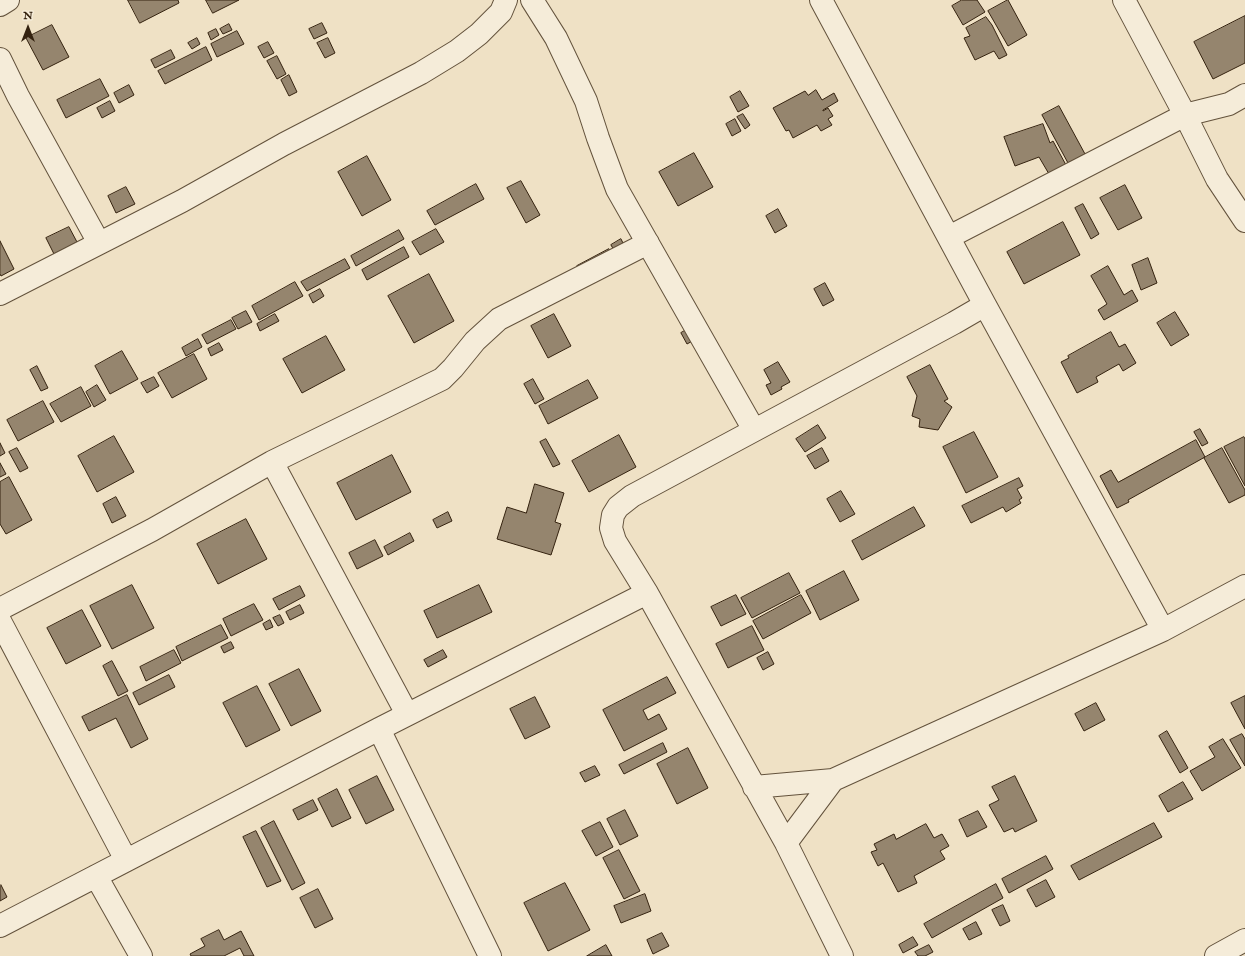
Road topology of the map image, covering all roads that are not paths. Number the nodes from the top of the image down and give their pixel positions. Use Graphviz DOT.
graph roads {
  1 [pos="8,0"];
  2 [pos="821,0"];
  3 [pos="1124,0"];
  4 [pos="533,2"];
  5 [pos="0,5"];
  6 [pos="504,6"];
  7 [pos="0,59"];
  8 [pos="1245,95"];
  9 [pos="1185,115"];
  10 [pos="1245,221"];
  11 [pos="948,237"];
  12 [pos="99,243"];
  13 [pos="648,243"];
  14 [pos="0,294"];
  15 [pos="985,305"];
  16 [pos="754,430"];
  17 [pos="272,462"];
  18 [pos="1245,586"];
  19 [pos="647,593"];
  20 [pos="0,609"];
  21 [pos="0,621"];
  22 [pos="1163,630"];
  23 [pos="407,714"];
  24 [pos="379,728"];
  25 [pos="833,780"];
  26 [pos="754,787"];
  27 [pos="786,843"];
  28 [pos="126,860"];
  29 [pos="96,876"];
  30 [pos="0,926"];
  31 [pos="1245,940"];
  32 [pos="141,956"];
  33 [pos="490,956"];
  34 [pos="842,956"];
  35 [pos="1216,956"];
  1 -- 5 [label="street"];
  2 -- 11 [label="street"];
  3 -- 9 [label="street"];
  4 -- 6 [label="street"];
  4 -- 13 [label="street"];
  6 -- 12 [label="street"];
  7 -- 12 [label="street"];
  8 -- 9 [label="street"];
  9 -- 10 [label="street"];
  9 -- 11 [label="street"];
  11 -- 15 [label="street"];
  12 -- 14 [label="street"];
  13 -- 16 [label="street"];
  13 -- 17 [label="street"];
  15 -- 16 [label="street"];
  15 -- 22 [label="street"];
  16 -- 19 [label="street"];
  17 -- 20 [label="street"];
  17 -- 23 [label="street"];
  18 -- 22 [label="street"];
  19 -- 23 [label="street"];
  19 -- 26 [label="street"];
  21 -- 28 [label="street"];
  22 -- 25 [label="street"];
  23 -- 24 [label="street"];
  24 -- 28 [label="street"];
  24 -- 33 [label="street"];
  25 -- 26 [label="street"];
  25 -- 27 [label="street"];
  26 -- 27 [label="street"];
  27 -- 34 [label="street"];
  28 -- 29 [label="street"];
  29 -- 30 [label="street"];
  29 -- 32 [label="street"];
  31 -- 35 [label="street"];
}
